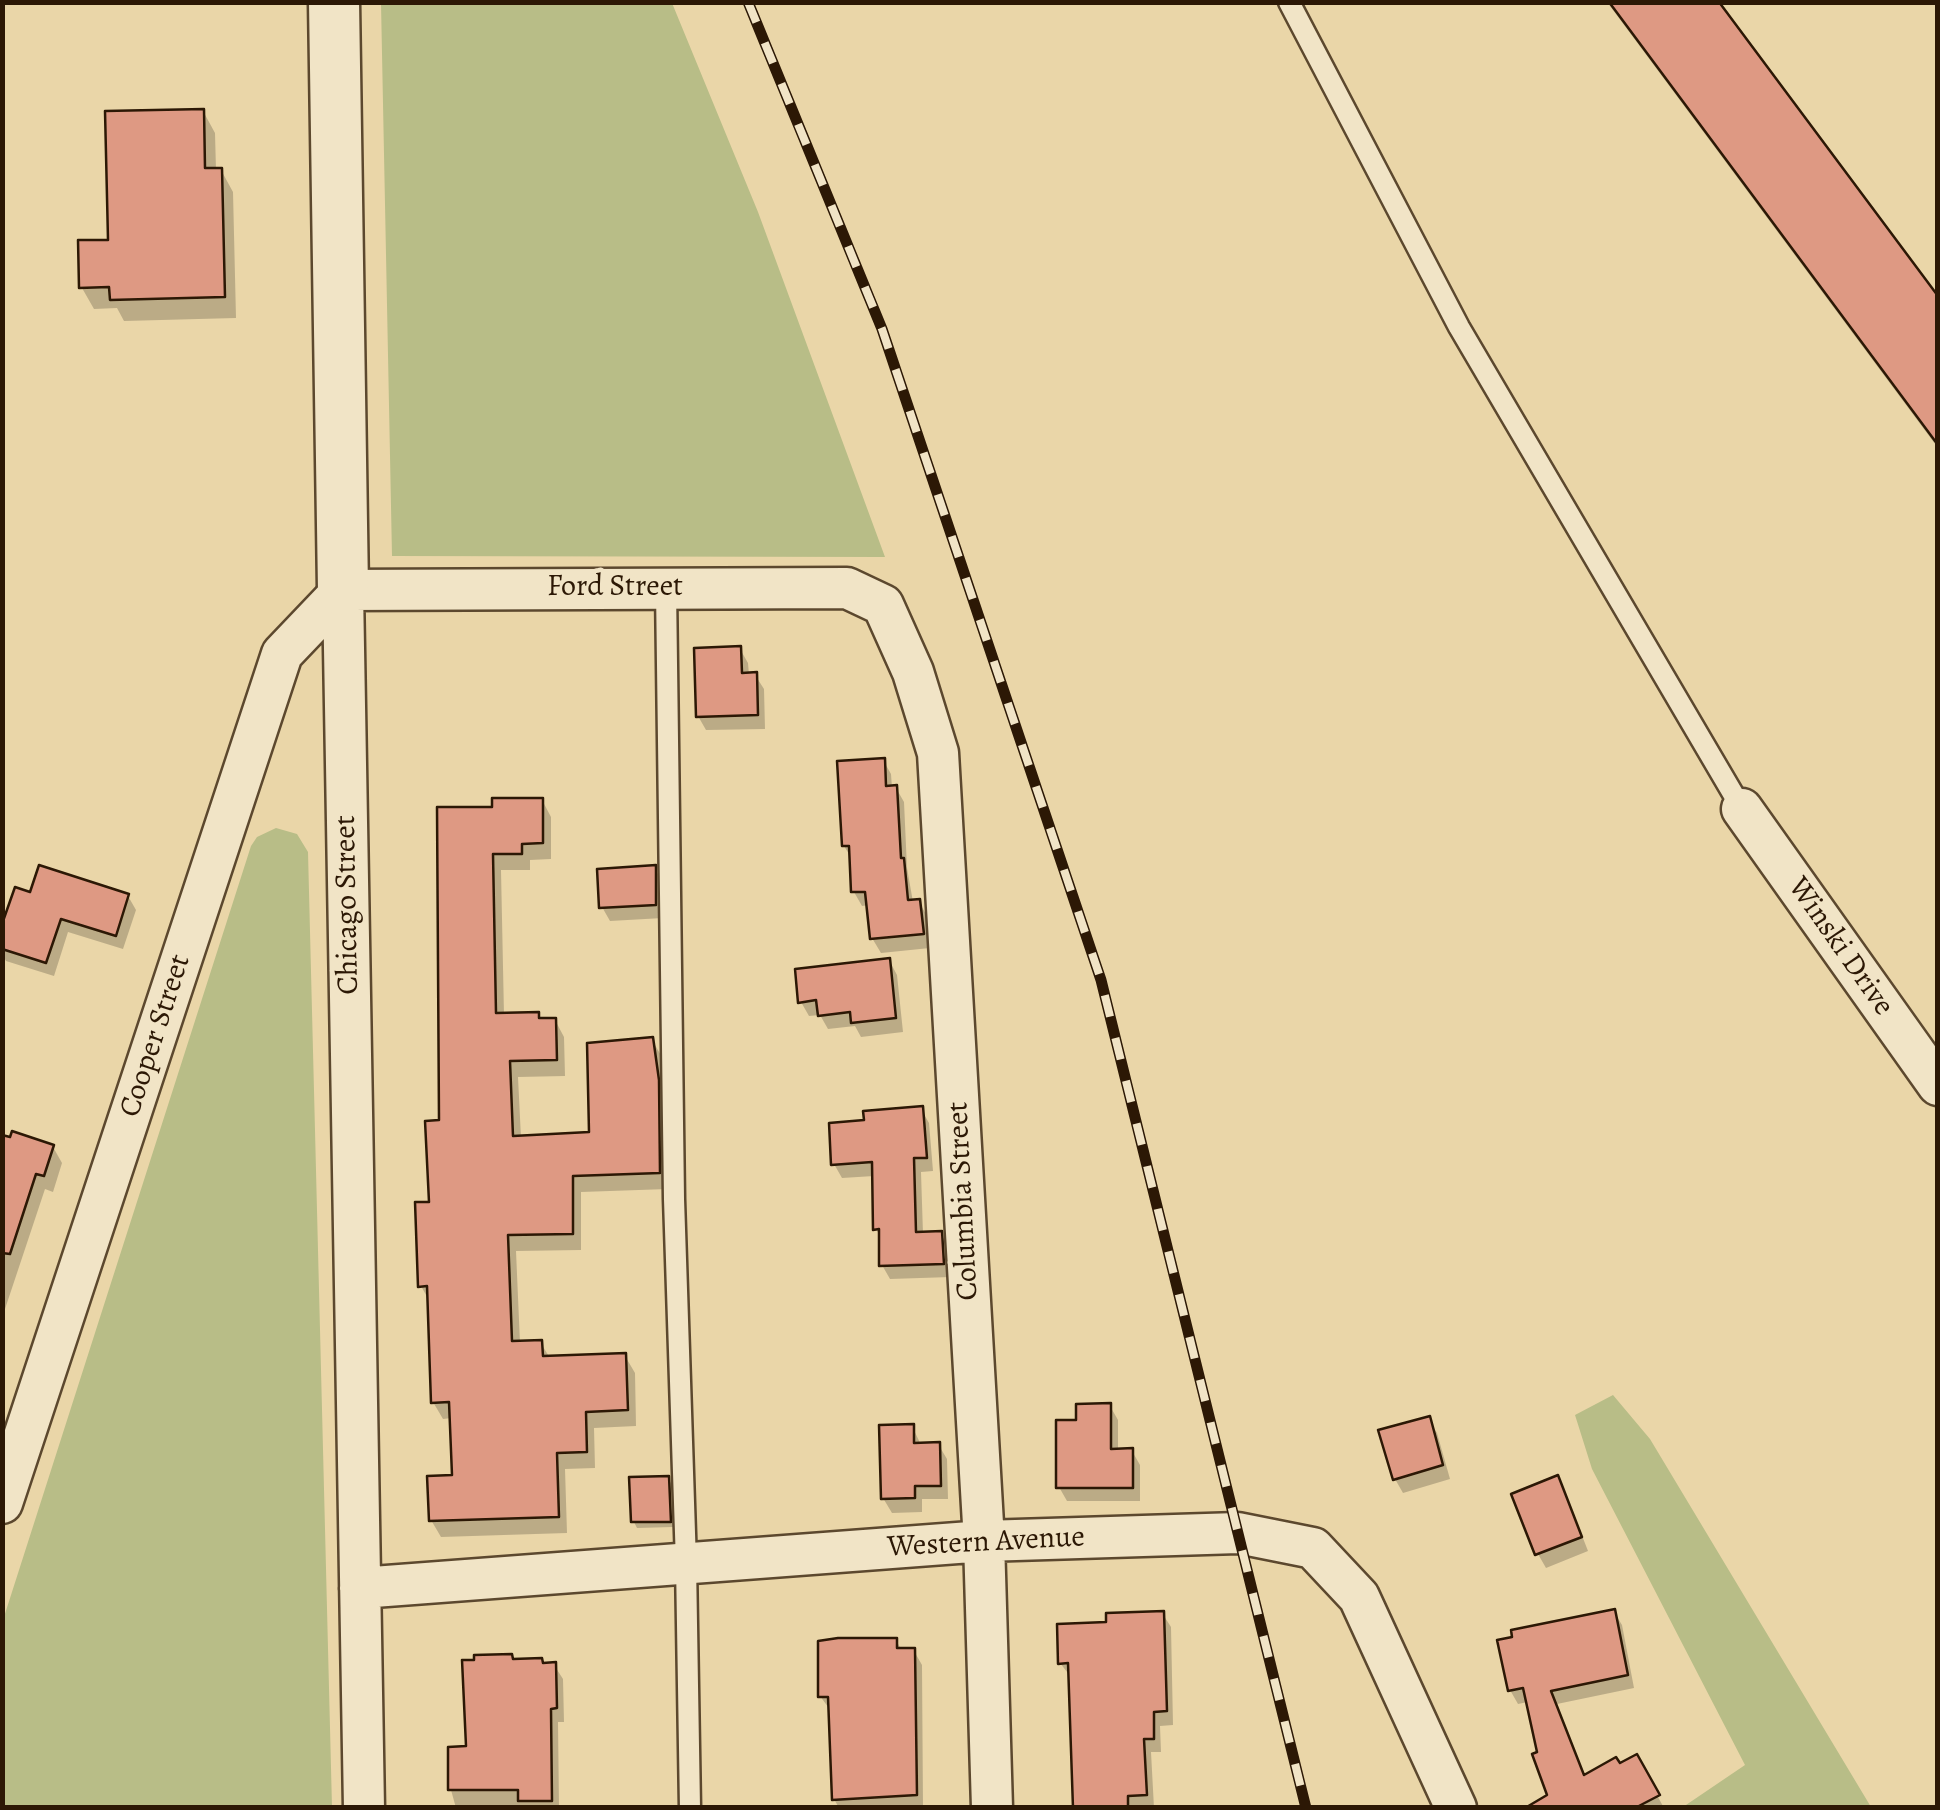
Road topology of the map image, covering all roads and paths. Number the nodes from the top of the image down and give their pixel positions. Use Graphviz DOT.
graph roads {
  1 [pos="334,2"];
  2 [pos="1289,2"];
  3 [pos="666,588"];
  4 [pos="343,590"];
  5 [pos="884,605"];
  6 [pos="1742,809"];
  7 [pos="1938,1085"];
  8 [pos="2,1502"];
  9 [pos="984,1541"];
  10 [pos="686,1563"];
  11 [pos="360,1588"];
  12 [pos="364,1808"];
  13 [pos="690,1808"];
  14 [pos="992,1808"];
  15 [pos="1456,1808"];
  1 -- 4 [label="street, Chicago Street"];
  2 -- 6 [label="lane"];
  3 -- 4 [label="street, Ford Street"];
  3 -- 5 [label="street, Ford Street"];
  3 -- 10 [label="lane"];
  4 -- 8 [label="street, Cooper Street"];
  4 -- 11 [label="street, Chicago Street"];
  5 -- 9 [label="street, Columbia Street"];
  6 -- 7 [label="street, Winski Drive"];
  9 -- 10 [label="street, Western Avenue"];
  9 -- 14 [label="street, Columbia Street"];
  9 -- 15 [label="street, Western Avenue"];
  10 -- 11 [label="street, Western Avenue"];
  10 -- 13 [label="lane"];
  11 -- 12 [label="street, Chicago Street"];
}
